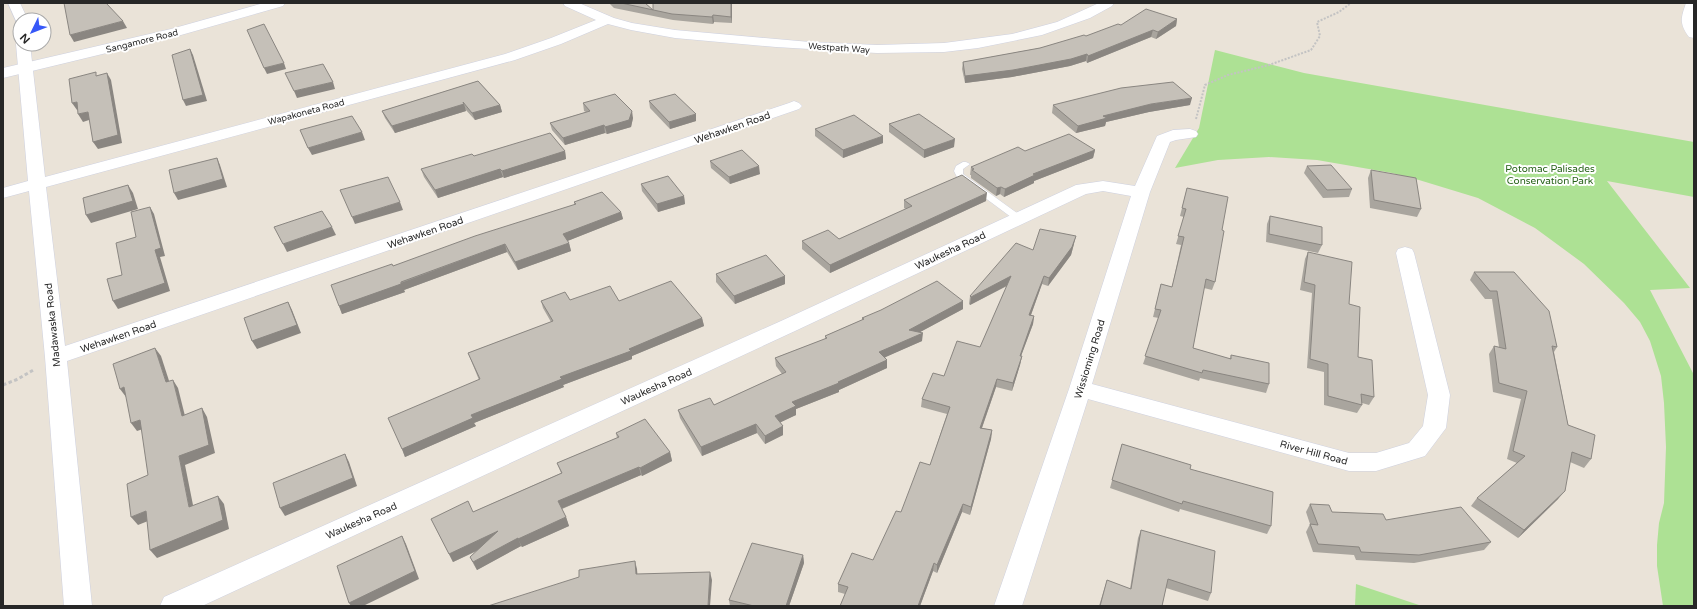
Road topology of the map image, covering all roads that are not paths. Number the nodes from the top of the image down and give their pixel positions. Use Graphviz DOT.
graph roads {
  1 [pos="278,3"];
  2 [pos="569,3"];
  3 [pos="1108,3"];
  4 [pos="1693,3"];
  5 [pos="606,21"];
  6 [pos="1694,34"];
  7 [pos="23,52"];
  8 [pos="24,68"];
  9 [pos="3,73"];
  10 [pos="794,106"];
  11 [pos="1190,134"];
  12 [pos="966,164"];
  13 [pos="37,184"];
  14 [pos="1141,192"];
  15 [pos="3,193"];
  16 [pos="1018,218"];
  17 [pos="1405,253"];
  18 [pos="56,357"];
  19 [pos="1080,389"];
  20 [pos="78,606"];
  21 [pos="174,606"];
  22 [pos="1008,606"];
  1 -- 8 [label="street, Sangamore Road"];
  2 -- 5 [label="street, Westpath Way"];
  3 -- 5 [label="street, Westpath Way"];
  4 -- 6 [label="street"];
  5 -- 13 [label="street, Wapakoneta Road"];
  7 -- 8 [label="street, Madawaska Road"];
  8 -- 9 [label="street, Sangamore Road"];
  8 -- 13 [label="street, Madawaska Road"];
  10 -- 18 [label="street, Wehawken Road"];
  11 -- 14 [label="street, Wissioming Road"];
  12 -- 16 [label="lane"];
  13 -- 15 [label="street, Wapakoneta Road"];
  13 -- 18 [label="street, Madawaska Road"];
  14 -- 16 [label="street, Waukesha Road"];
  14 -- 19 [label="street, Wissioming Road"];
  16 -- 21 [label="street, Waukesha Road"];
  17 -- 19 [label="street, River Hill Road"];
  18 -- 20 [label="street, Madawaska Road"];
  19 -- 22 [label="street, Wissioming Road"];
}
